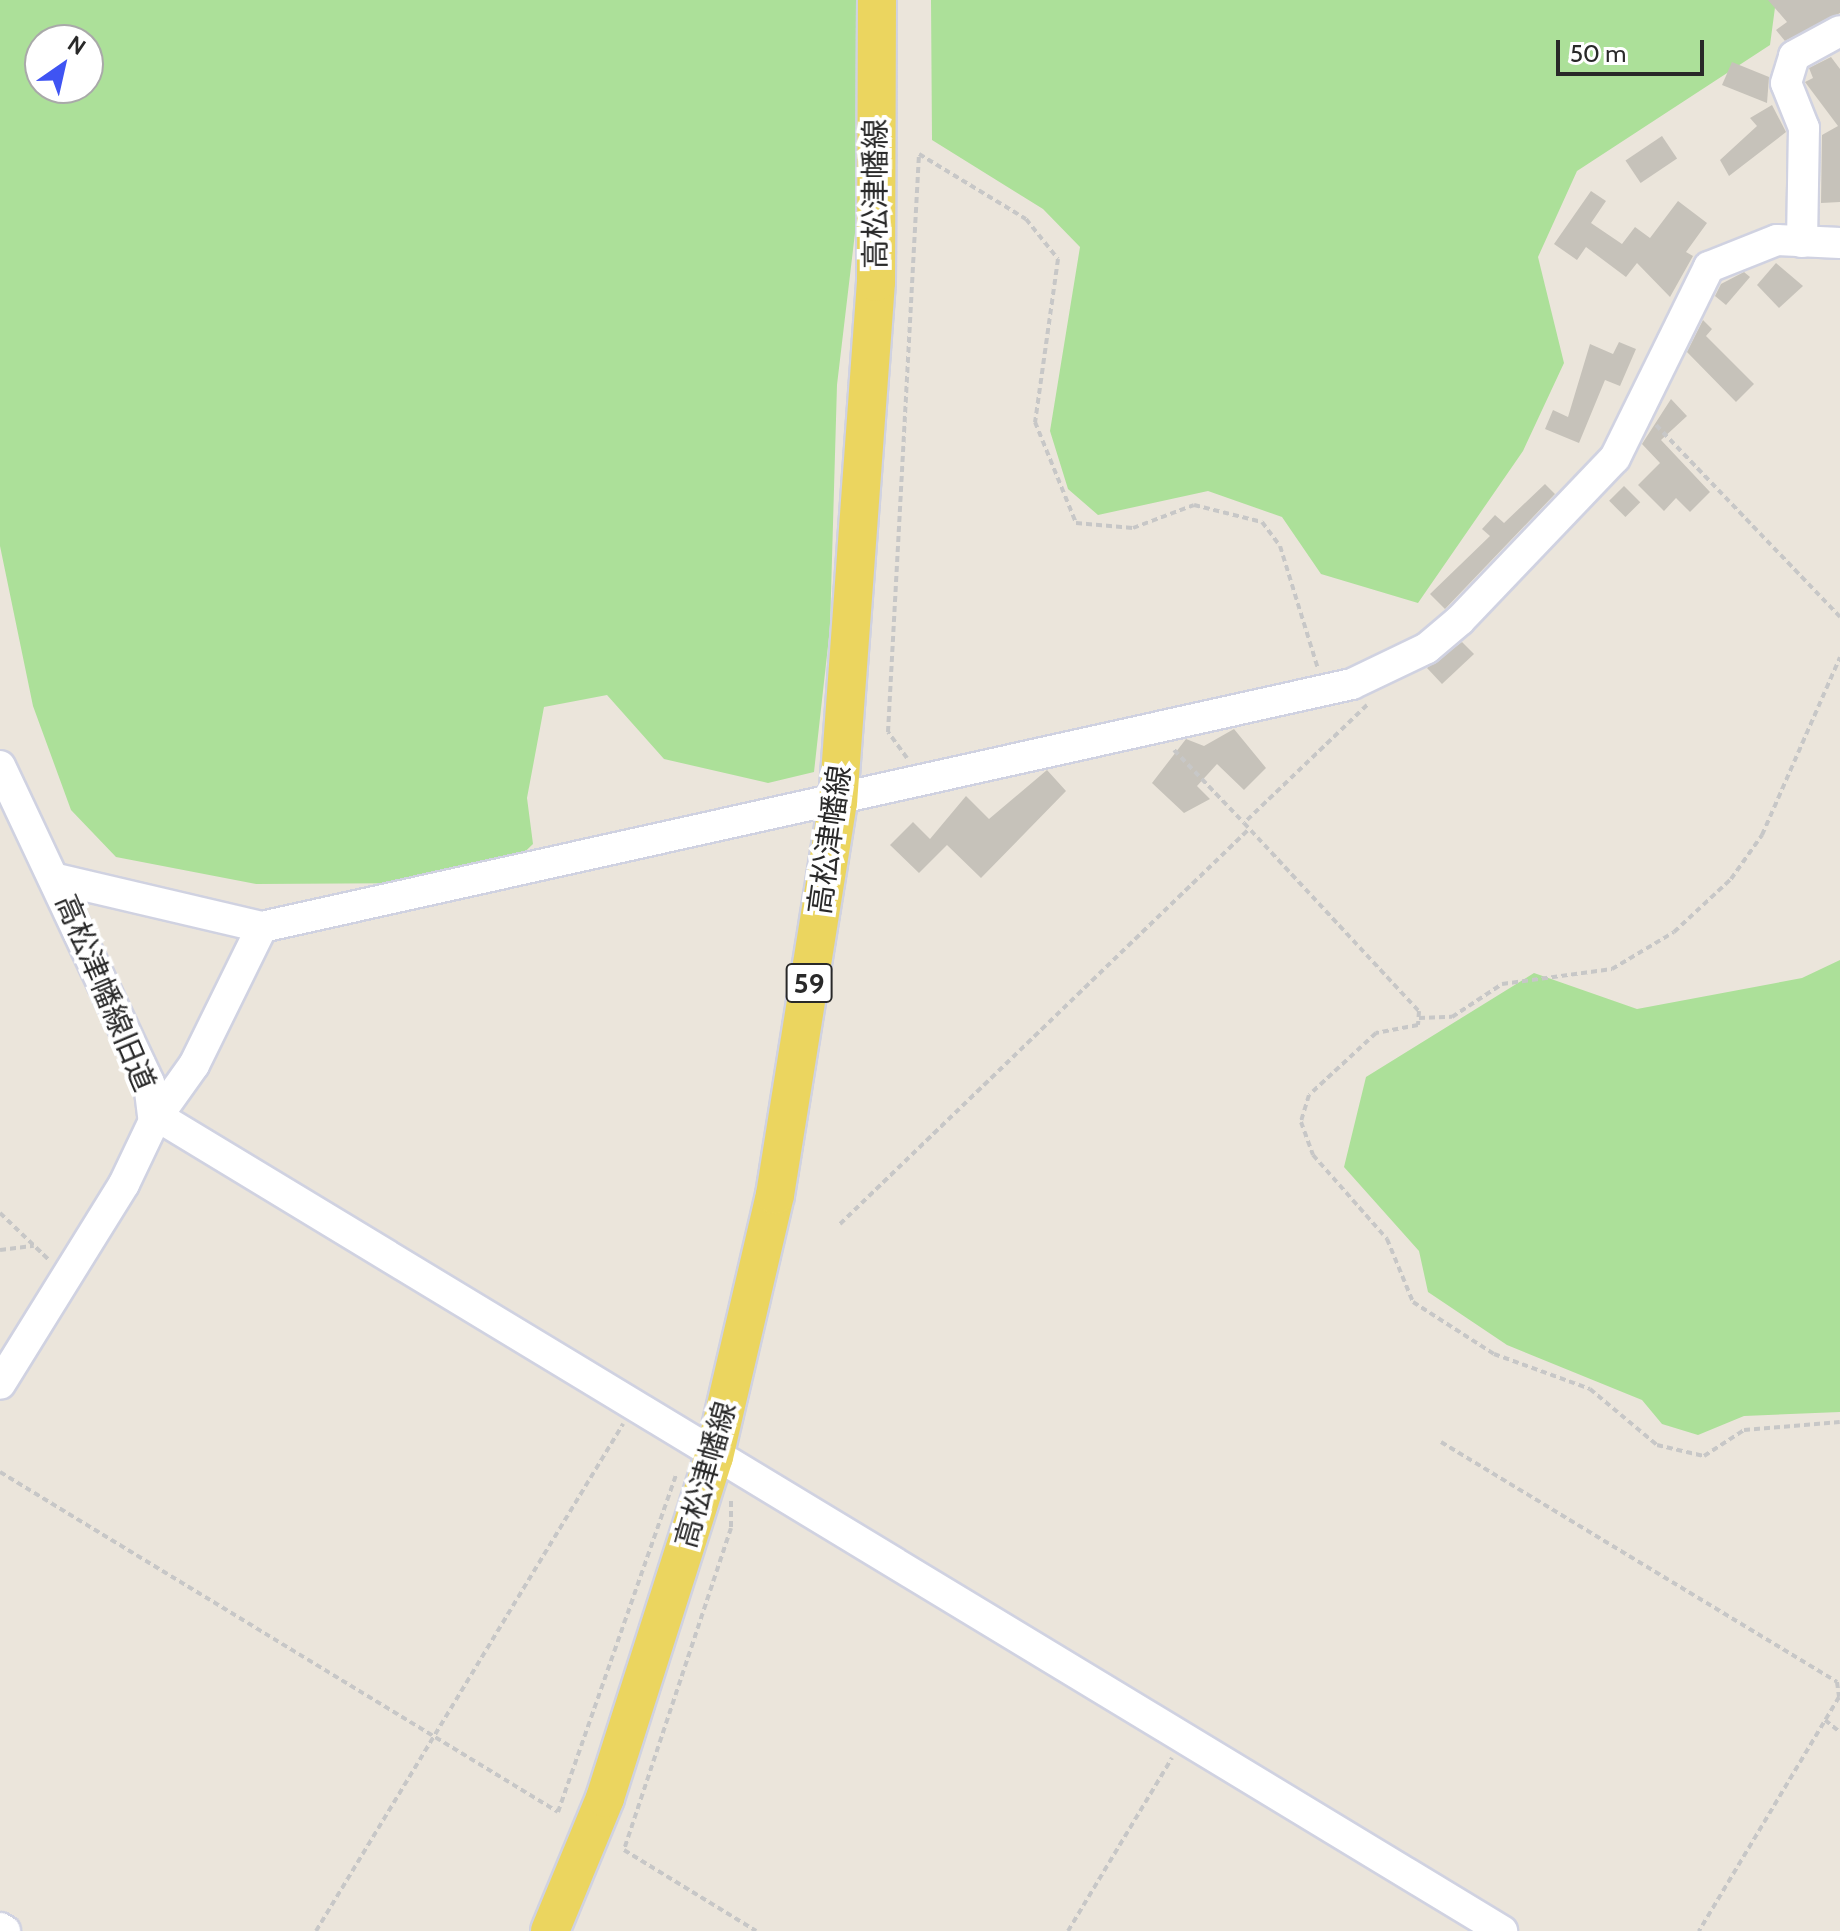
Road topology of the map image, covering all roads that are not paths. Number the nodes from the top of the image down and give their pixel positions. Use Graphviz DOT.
graph roads {
  1 [pos="877,0"];
  2 [pos="1840,31"];
  3 [pos="1802,242"];
  4 [pos="1840,243"];
  5 [pos="0,766"];
  6 [pos="838,803"];
  7 [pos="57,879"];
  8 [pos="262,927"];
  9 [pos="158,1120"];
  10 [pos="0,1384"];
  11 [pos="714,1457"];
  12 [pos="550,1931"];
  13 [pos="1502,1931"];
  1 -- 6 [label="main road, 高松津幡線 / 59"];
  2 -- 3 [label="street"];
  3 -- 4 [label="street"];
  3 -- 6 [label="street"];
  5 -- 7 [label="street, 高松津幡線旧道"];
  6 -- 8 [label="street"];
  6 -- 11 [label="main road, 高松津幡線 / 59"];
  7 -- 8 [label="street"];
  7 -- 9 [label="street, 高松津幡線旧道"];
  8 -- 9 [label="street"];
  9 -- 10 [label="street, 高松津幡線旧道"];
  9 -- 11 [label="street"];
  11 -- 12 [label="main road, 高松津幡線 / 59"];
  11 -- 13 [label="street"];
}
